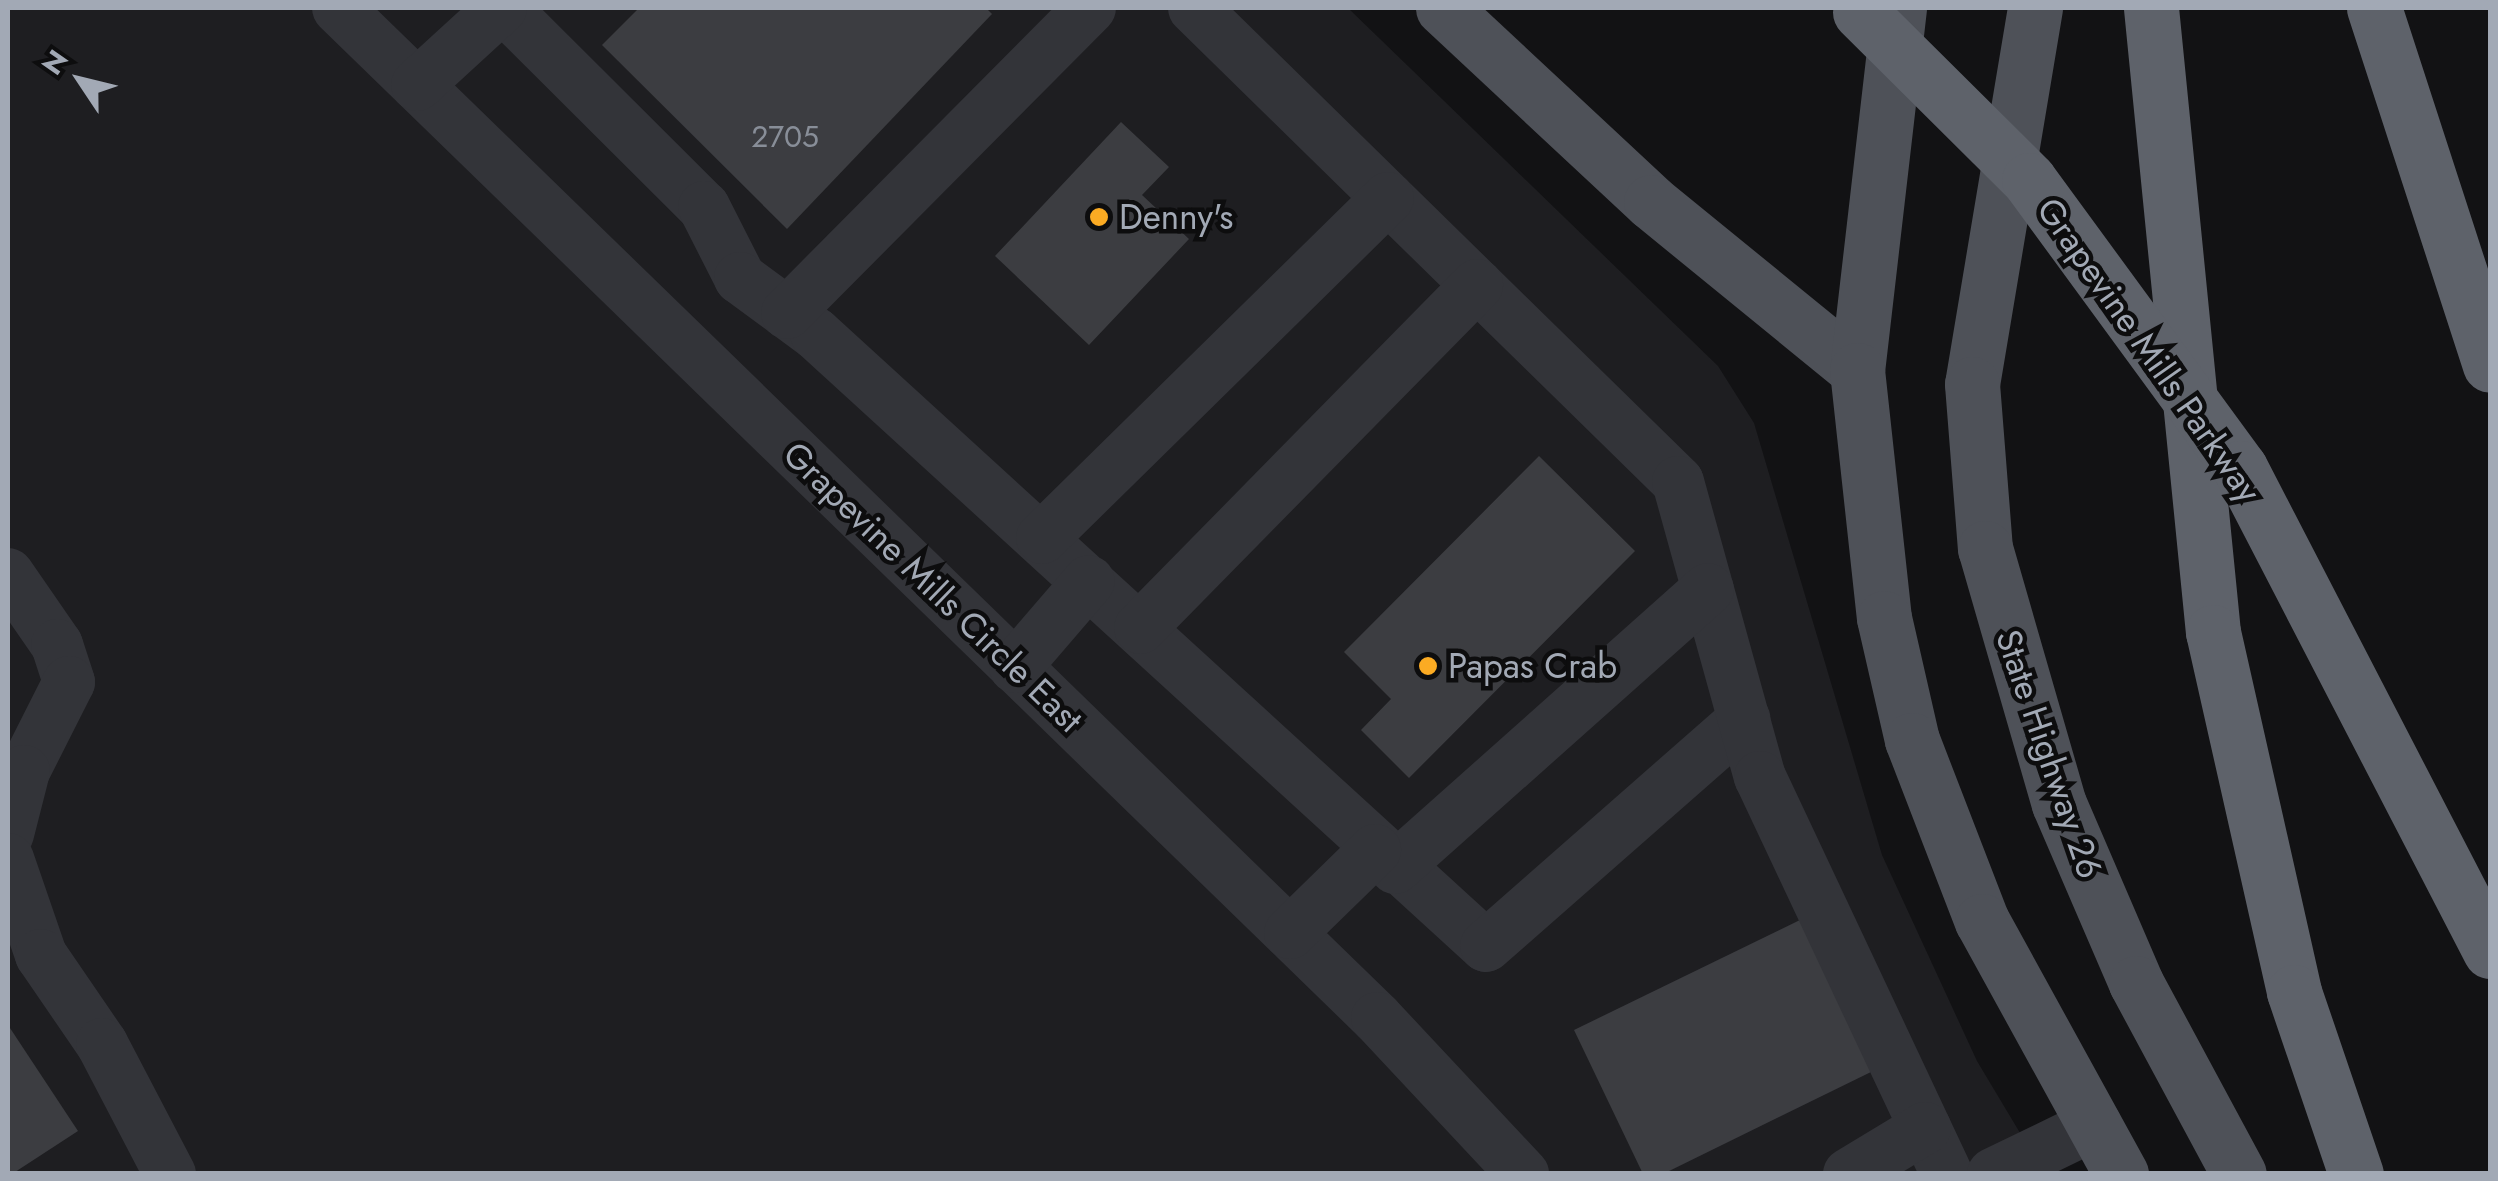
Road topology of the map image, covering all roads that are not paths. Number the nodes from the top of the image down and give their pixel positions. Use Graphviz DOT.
graph roads {
  1 [pos="338,8"];
  2 [pos="1090,8"];
  3 [pos="1194,8"];
  4 [pos="1443,8"];
  5 [pos="2036,8"];
  6 [pos="2151,8"];
  7 [pos="2374,8"];
  8 [pos="1871,9"];
  9 [pos="516,12"];
  10 [pos="417,85"];
  11 [pos="1388,198"];
  12 [pos="1476,284"];
  13 [pos="787,313"];
  14 [pos="2490,364"];
  15 [pos="1856,370"];
  16 [pos="1042,538"];
  17 [pos="8,574"];
  18 [pos="1090,581"];
  19 [pos="1708,589"];
  20 [pos="1140,628"];
  21 [pos="1015,667"];
  22 [pos="1744,720"];
  23 [pos="8,834"];
  24 [pos="8,859"];
  25 [pos="1385,859"];
  26 [pos="1290,933"];
  27 [pos="2490,952"];
  28 [pos="2096,1124"];
  29 [pos="1936,1151"];
  30 [pos="170,1174"];
  31 [pos="1522,1174"];
  32 [pos="1849,1174"];
  33 [pos="1993,1174"];
  34 [pos="2121,1174"];
  35 [pos="2239,1174"];
  36 [pos="2356,1174"];
  1 -- 10 [label="street, Grapevine Mills Circle East"];
  2 -- 13 [label="street"];
  3 -- 11 [label="street"];
  4 -- 15 [label="main road"];
  5 -- 35 [label="main road, State Highway 26"];
  6 -- 36 [label="highway"];
  7 -- 14 [label="highway"];
  8 -- 15 [label="main road"];
  8 -- 27 [label="highway, Grapevine Mills Parkway, bridge"];
  9 -- 10 [label="street"];
  9 -- 13 [label="street"];
  10 -- 21 [label="street, Grapevine Mills Circle East"];
  11 -- 12 [label="street"];
  11 -- 16 [label="street"];
  12 -- 19 [label="street"];
  12 -- 20 [label="street"];
  13 -- 16 [label="street"];
  15 -- 28 [label="main road"];
  16 -- 18 [label="street"];
  17 -- 23 [label="street"];
  18 -- 20 [label="street"];
  18 -- 21 [label="street"];
  19 -- 22 [label="street"];
  19 -- 25 [label="street"];
  20 -- 25 [label="street"];
  21 -- 26 [label="street, Grapevine Mills Circle East"];
  22 -- 25 [label="street"];
  22 -- 29 [label="street"];
  24 -- 30 [label="street"];
  25 -- 26 [label="street"];
  26 -- 31 [label="street, Grapevine Mills Circle East"];
  28 -- 33 [label="street"];
  28 -- 34 [label="main road"];
  29 -- 32 [label="street"];
}
